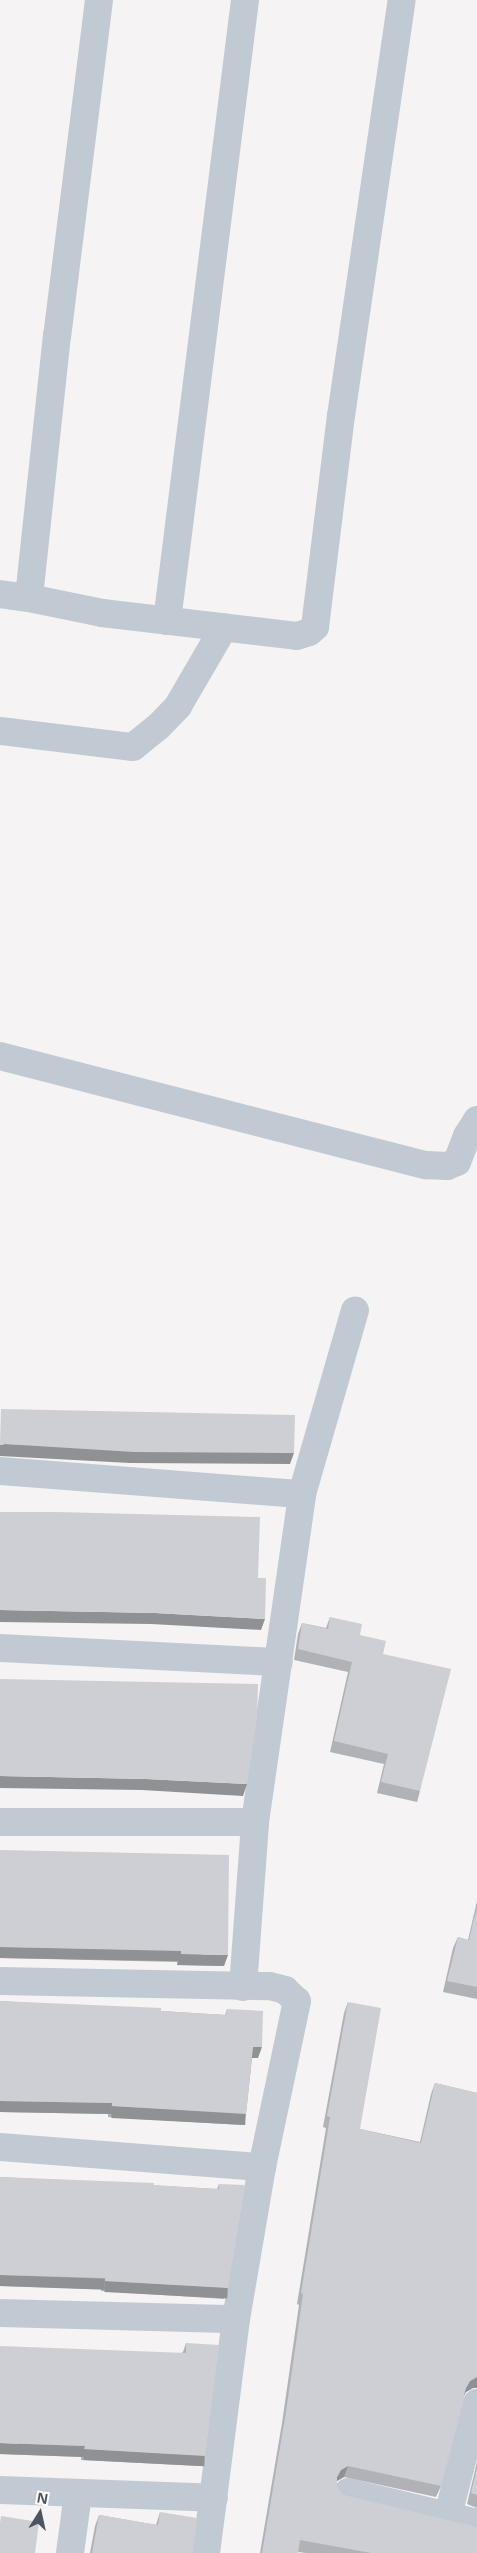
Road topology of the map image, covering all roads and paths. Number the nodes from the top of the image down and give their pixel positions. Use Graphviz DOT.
graph roads {
  1 [pos="99,0"];
  2 [pos="245,0"];
  3 [pos="402,0"];
  4 [pos="0,594"];
  5 [pos="29,598"];
  6 [pos="167,621"];
  7 [pos="224,627"];
  8 [pos="0,731"];
  9 [pos="0,1056"];
  10 [pos="477,1120"];
  11 [pos="355,1310"];
  12 [pos="0,1471"];
  13 [pos="302,1494"];
  14 [pos="0,1648"];
  15 [pos="279,1662"];
  16 [pos="0,1822"];
  17 [pos="254,1822"];
  18 [pos="0,1981"];
  19 [pos="243,1986"];
  20 [pos="0,2147"];
  21 [pos="262,2167"];
  22 [pos="0,2313"];
  23 [pos="236,2319"];
  24 [pos="477,2403"];
  25 [pos="0,2490"];
  26 [pos="348,2492"];
  27 [pos="78,2494"];
  28 [pos="214,2498"];
  29 [pos="448,2515"];
  30 [pos="477,2523"];
  31 [pos="70,2553"];
  32 [pos="206,2553"];
  1 -- 5 [label="street"];
  2 -- 6 [label="street"];
  3 -- 7 [label="street"];
  4 -- 5 [label="street"];
  5 -- 6 [label="street"];
  6 -- 7 [label="street"];
  7 -- 8 [label="street"];
  9 -- 10 [label="street"];
  11 -- 13 [label="street"];
  12 -- 13 [label="street"];
  13 -- 15 [label="street"];
  14 -- 15 [label="street"];
  15 -- 17 [label="street"];
  16 -- 17 [label="street"];
  17 -- 19 [label="street"];
  18 -- 19 [label="street"];
  19 -- 21 [label="street"];
  20 -- 21 [label="street"];
  21 -- 23 [label="street"];
  22 -- 23 [label="street"];
  23 -- 28 [label="street"];
  24 -- 29 [label="street"];
  25 -- 27 [label="street"];
  26 -- 29 [label="street"];
  27 -- 28 [label="street"];
  27 -- 31 [label="street"];
  28 -- 32 [label="street"];
  29 -- 30 [label="street"];
}
